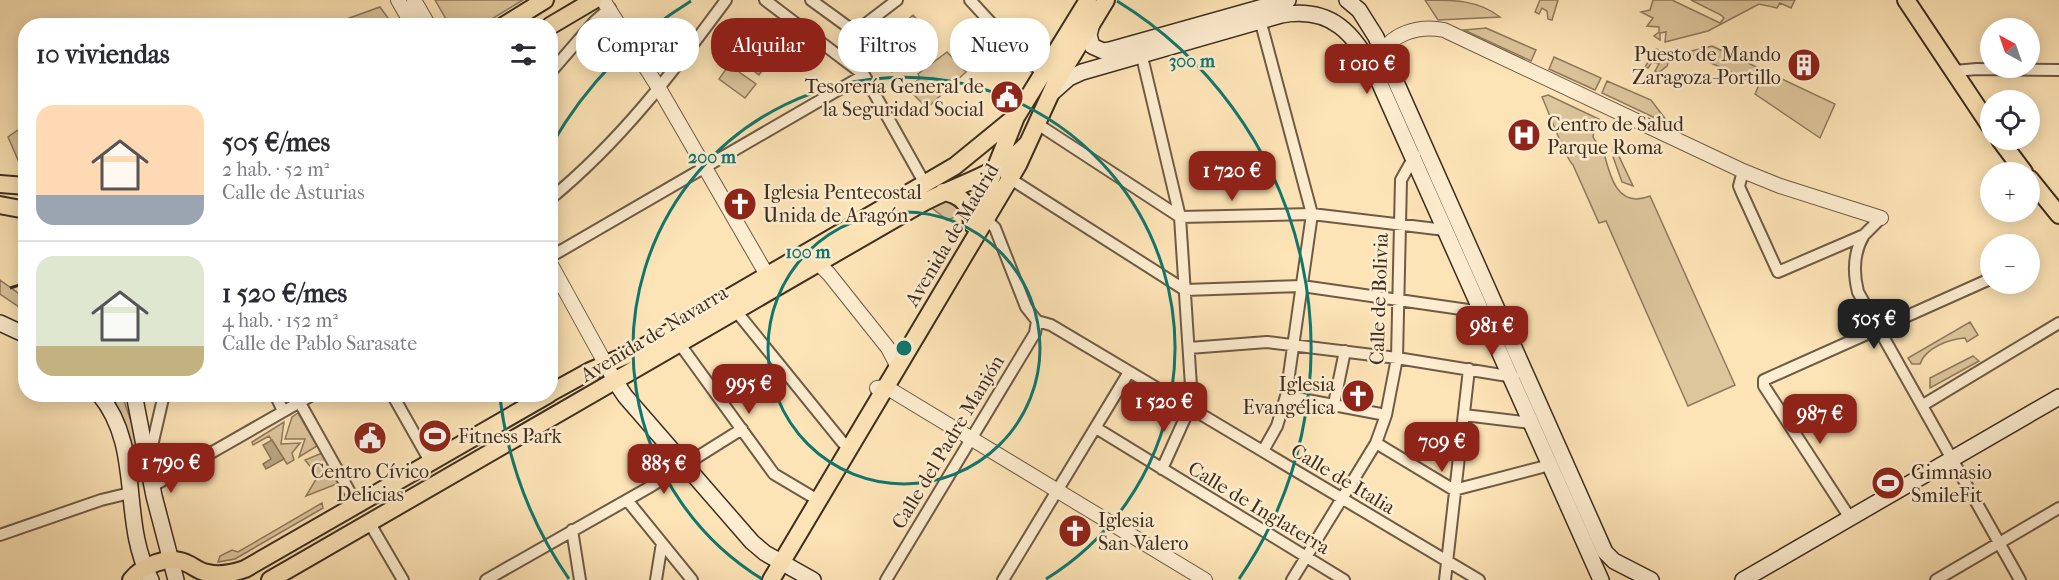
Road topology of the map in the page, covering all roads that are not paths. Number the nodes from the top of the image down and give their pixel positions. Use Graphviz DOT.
graph roads {
  1 [pos="398,0"];
  2 [pos="414,0"];
  3 [pos="545,0"];
  4 [pos="594,0"];
  5 [pos="726,0"];
  6 [pos="765,0"];
  7 [pos="811,0"];
  8 [pos="897,0"];
  9 [pos="970,0"];
  10 [pos="1088,0"];
  11 [pos="1106,0"];
  12 [pos="1288,0"];
  13 [pos="1906,0"];
  14 [pos="1353,3"];
  15 [pos="606,4"];
  16 [pos="1240,14"];
  17 [pos="408,18"];
  18 [pos="424,18"];
  19 [pos="516,18"];
  20 [pos="987,18"];
  21 [pos="558,21"];
  22 [pos="1092,21"];
  23 [pos="1258,22"];
  24 [pos="1180,30"];
  25 [pos="1382,51"];
  26 [pos="1143,55"];
  27 [pos="1050,62"];
  28 [pos="558,63"];
  29 [pos="2059,70"];
  30 [pos="1954,71"];
  31 [pos="1044,72"];
  32 [pos="864,75"];
  33 [pos="1376,75"];
  34 [pos="660,90"];
  35 [pos="1050,95"];
  36 [pos="1980,111"];
  37 [pos="1016,117"];
  38 [pos="1036,123"];
  39 [pos="1423,143"];
  40 [pos="1413,159"];
  41 [pos="705,167"];
  42 [pos="1743,171"];
  43 [pos="1002,175"];
  44 [pos="3,184"];
  45 [pos="925,184"];
  46 [pos="18,185"];
  47 [pos="2040,191"];
  48 [pos="18,192"];
  49 [pos="558,192"];
  50 [pos="943,192"];
  51 [pos="0,204"];
  52 [pos="18,208"];
  53 [pos="1312,214"];
  54 [pos="2059,215"];
  55 [pos="1180,217"];
  56 [pos="1881,218"];
  57 [pos="979,222"];
  58 [pos="1400,225"];
  59 [pos="1445,231"];
  60 [pos="1864,235"];
  61 [pos="558,251"];
  62 [pos="792,260"];
  63 [pos="817,263"];
  64 [pos="767,275"];
  65 [pos="558,276"];
  66 [pos="1980,284"];
  67 [pos="1302,286"];
  68 [pos="1185,290"];
  69 [pos="1399,301"];
  70 [pos="735,310"];
  71 [pos="1482,312"];
  72 [pos="1037,321"];
  73 [pos="0,323"];
  74 [pos="2059,323"];
  75 [pos="18,330"];
  76 [pos="1878,330"];
  77 [pos="679,342"];
  78 [pos="1294,346"];
  79 [pos="1189,348"];
  80 [pos="1345,351"];
  81 [pos="1397,358"];
  82 [pos="896,362"];
  83 [pos="608,363"];
  84 [pos="1469,369"];
  85 [pos="1129,372"];
  86 [pos="1510,375"];
  87 [pos="615,381"];
  88 [pos="880,388"];
  89 [pos="558,390"];
  90 [pos="1533,392"];
  91 [pos="1286,396"];
  92 [pos="2059,397"];
  93 [pos="104,402"];
  94 [pos="136,402"];
  95 [pos="162,402"];
  96 [pos="278,402"];
  97 [pos="397,402"];
  98 [pos="536,402"];
  99 [pos="300,403"];
  100 [pos="1334,404"];
  101 [pos="1923,405"];
  102 [pos="1190,408"];
  103 [pos="282,411"];
  104 [pos="1386,414"];
  105 [pos="1464,415"];
  106 [pos="1531,423"];
  107 [pos="1096,428"];
  108 [pos="742,429"];
  109 [pos="971,439"];
  110 [pos="843,443"];
  111 [pos="1376,443"];
  112 [pos="1263,451"];
  113 [pos="149,459"];
  114 [pos="1953,459"];
  115 [pos="431,463"];
  116 [pos="686,465"];
  117 [pos="1550,465"];
  118 [pos="1162,469"];
  119 [pos="153,486"];
  120 [pos="1454,490"];
  121 [pos="1057,491"];
  122 [pos="810,496"];
  123 [pos="131,499"];
  124 [pos="627,500"];
  125 [pos="1342,500"];
  126 [pos="357,505"];
  127 [pos="2059,508"];
  128 [pos="1850,518"];
  129 [pos="369,522"];
  130 [pos="572,530"];
  131 [pos="0,535"];
  132 [pos="662,543"];
  133 [pos="1999,543"];
  134 [pos="1307,558"];
  135 [pos="170,560"];
  136 [pos="779,560"];
  137 [pos="1446,562"];
  138 [pos="148,574"];
  139 [pos="201,575"];
  140 [pos="1763,575"];
  141 [pos="131,580"];
  142 [pos="176,580"];
  143 [pos="270,580"];
  144 [pos="403,580"];
  145 [pos="486,580"];
  146 [pos="579,580"];
  147 [pos="656,580"];
  148 [pos="692,580"];
  149 [pos="761,580"];
  150 [pos="771,580"];
  151 [pos="813,580"];
  152 [pos="886,580"];
  153 [pos="1003,580"];
  154 [pos="1205,580"];
  155 [pos="1292,580"];
  156 [pos="1344,580"];
  157 [pos="1445,580"];
  158 [pos="1479,580"];
  159 [pos="1601,580"];
  160 [pos="1651,580"];
  161 [pos="1743,580"];
  162 [pos="1936,580"];
  163 [pos="2020,580"];
  1 -- 17 [label="street"];
  2 -- 18 [label="street"];
  3 -- 19 [label="main road"];
  4 -- 21 [label="main road"];
  5 -- 34 [label="street"];
  6 -- 32 [label="street"];
  7 -- 8 [label="street"];
  9 -- 20 [label="street"];
  10 -- 27 [label="main road, Avenida de Madrid"];
  11 -- 22 [label="main road"];
  12 -- 16 [label="main road"];
  13 -- 30 [label="main road"];
  14 -- 25 [label="main road"];
  15 -- 28 [label="street"];
  15 -- 34 [label="street"];
  16 -- 23 [label="street"];
  16 -- 24 [label="main road"];
  22 -- 24 [label="main road"];
  22 -- 35 [label="main road"];
  23 -- 26 [label="main road"];
  23 -- 33 [label="main road"];
  23 -- 53 [label="street"];
  24 -- 26 [label="street"];
  25 -- 33 [label="street"];
  25 -- 39 [label="main road"];
  25 -- 42 [label="street"];
  26 -- 35 [label="main road"];
  26 -- 55 [label="street"];
  29 -- 30 [label="street"];
  30 -- 36 [label="main road"];
  31 -- 37 [label="main road, Avenida de Madrid"];
  32 -- 41 [label="street"];
  32 -- 45 [label="street"];
  33 -- 40 [label="main road"];
  34 -- 41 [label="street"];
  34 -- 49 [label="street"];
  35 -- 38 [label="main road"];
  37 -- 43 [label="main road, Avenida de Madrid"];
  37 -- 45 [label="main road, Avenida de Navarra"];
  38 -- 43 [label="main road, Avenida de Navarra"];
  38 -- 55 [label="street"];
  39 -- 40 [label="street, Calle de Bolivia"];
  39 -- 90 [label="main road"];
  40 -- 58 [label="street, Calle de Bolivia"];
  40 -- 59 [label="main road"];
  41 -- 61 [label="street"];
  41 -- 64 [label="street"];
  42 -- 56 [label="street"];
  42 -- 60 [label="street"];
  43 -- 50 [label="main road, Avenida de Navarra"];
  43 -- 57 [label="main road, Avenida de Madrid"];
  43 -- 68 [label="street"];
  44 -- 46 [label="main road"];
  44 -- 48 [label="main road"];
  45 -- 62 [label="main road, Avenida de Navarra"];
  47 -- 54 [label="main road"];
  50 -- 57 [label="main road"];
  50 -- 63 [label="main road, Avenida de Navarra"];
  51 -- 52 [label="main road"];
  53 -- 55 [label="street"];
  53 -- 58 [label="street"];
  53 -- 67 [label="street"];
  55 -- 68 [label="street"];
  56 -- 60 [label="street"];
  57 -- 72 [label="street"];
  57 -- 82 [label="main road, Avenida de Madrid"];
  58 -- 59 [label="street"];
  58 -- 69 [label="street, Calle de Bolivia"];
  59 -- 71 [label="main road"];
  60 -- 76 [label="street"];
  62 -- 63 [label="street"];
  62 -- 64 [label="main road, Avenida de Navarra"];
  63 -- 70 [label="main road, Avenida de Navarra"];
  63 -- 82 [label="street"];
  64 -- 83 [label="main road, Avenida de Navarra"];
  65 -- 83 [label="street"];
  66 -- 76 [label="street"];
  67 -- 68 [label="street"];
  67 -- 69 [label="street"];
  67 -- 78 [label="street"];
  68 -- 79 [label="street"];
  69 -- 71 [label="street"];
  69 -- 81 [label="street, Calle de Bolivia"];
  70 -- 77 [label="main road, Avenida de Navarra"];
  70 -- 110 [label="street"];
  71 -- 86 [label="main road"];
  72 -- 85 [label="street, Calle de Italia"];
  72 -- 109 [label="street, Calle del Padre Manjón"];
  73 -- 75 [label="main road"];
  74 -- 101 [label="street"];
  76 -- 101 [label="street"];
  76 -- 128 [label="street"];
  77 -- 87 [label="main road, Avenida de Navarra"];
  77 -- 108 [label="street"];
  78 -- 79 [label="street"];
  78 -- 80 [label="street"];
  78 -- 91 [label="street"];
  79 -- 102 [label="street"];
  80 -- 81 [label="street"];
  80 -- 100 [label="street"];
  81 -- 84 [label="street"];
  81 -- 104 [label="street, Calle de Bolivia"];
  82 -- 88 [label="main road, Avenida de Madrid"];
  83 -- 87 [label="street"];
  83 -- 89 [label="main road, Avenida de Navarra"];
  84 -- 86 [label="street"];
  84 -- 105 [label="street"];
  85 -- 102 [label="street, Calle de Italia"];
  85 -- 107 [label="street"];
  86 -- 90 [label="street"];
  86 -- 106 [label="main road"];
  87 -- 116 [label="main road"];
  87 -- 129 [label="main road, Avenida de Navarra"];
  88 -- 109 [label="street"];
  88 -- 110 [label="main road, Avenida de Madrid"];
  88 -- 136 [label="main road, Avenida de Madrid"];
  90 -- 160 [label="main road"];
  91 -- 100 [label="street"];
  91 -- 112 [label="street"];
  92 -- 114 [label="main road"];
  93 -- 123 [label="main road"];
  94 -- 113 [label="main road"];
  95 -- 113 [label="street"];
  96 -- 103 [label="street"];
  97 -- 115 [label="street"];
  98 -- 115 [label="main road, Avenida de Navarra"];
  99 -- 103 [label="street"];
  99 -- 126 [label="street"];
  100 -- 104 [label="street"];
  101 -- 114 [label="street"];
  102 -- 112 [label="street, Calle de Italia"];
  102 -- 118 [label="street"];
  103 -- 119 [label="street"];
  104 -- 111 [label="street, Calle de Bolivia"];
  105 -- 106 [label="street"];
  105 -- 120 [label="street"];
  106 -- 117 [label="main road"];
  107 -- 118 [label="street, Calle de Inglaterra"];
  107 -- 121 [label="street"];
  108 -- 116 [label="street"];
  108 -- 122 [label="street"];
  109 -- 121 [label="street"];
  109 -- 152 [label="street, Calle del Padre Manjón"];
  110 -- 122 [label="main road, Avenida de Madrid"];
  111 -- 120 [label="street"];
  111 -- 125 [label="street, Calle de Bolivia"];
  112 -- 125 [label="street, Calle de Italia"];
  113 -- 119 [label="main road"];
  114 -- 128 [label="main road"];
  114 -- 133 [label="street"];
  115 -- 126 [label="main road, Avenida de Navarra"];
  116 -- 124 [label="street"];
  116 -- 136 [label="main road"];
  117 -- 120 [label="street"];
  117 -- 159 [label="main road"];
  118 -- 134 [label="street, Calle de Inglaterra"];
  119 -- 123 [label="main road"];
  119 -- 135 [label="main road"];
  120 -- 137 [label="street"];
  121 -- 153 [label="street"];
  121 -- 154 [label="street"];
  122 -- 136 [label="main road, Avenida de Madrid"];
  123 -- 131 [label="street"];
  123 -- 138 [label="main road"];
  124 -- 130 [label="street"];
  124 -- 132 [label="street"];
  125 -- 134 [label="street, Calle de Bolivia"];
  125 -- 137 [label="street, Calle de Italia"];
  126 -- 139 [label="main road, Avenida de Navarra"];
  127 -- 133 [label="street"];
  128 -- 140 [label="main road"];
  129 -- 143 [label="main road, Avenida de Navarra"];
  129 -- 144 [label="street"];
  130 -- 145 [label="street"];
  130 -- 146 [label="street"];
  132 -- 147 [label="street"];
  132 -- 148 [label="street"];
  133 -- 162 [label="street"];
  133 -- 163 [label="street"];
  134 -- 155 [label="street, Calle de Bolivia"];
  134 -- 156 [label="street, Calle de Inglaterra"];
  135 -- 138 [label="main road"];
  135 -- 139 [label="main road, Avenida de Navarra"];
  135 -- 142 [label="main road"];
  136 -- 149 [label="main road, Avenida de Madrid"];
  136 -- 150 [label="main road, Avenida de Madrid"];
  136 -- 151 [label="main road"];
  137 -- 157 [label="street"];
  137 -- 158 [label="street, Calle de Italia"];
  138 -- 141 [label="main road"];
  140 -- 161 [label="main road"];
}
